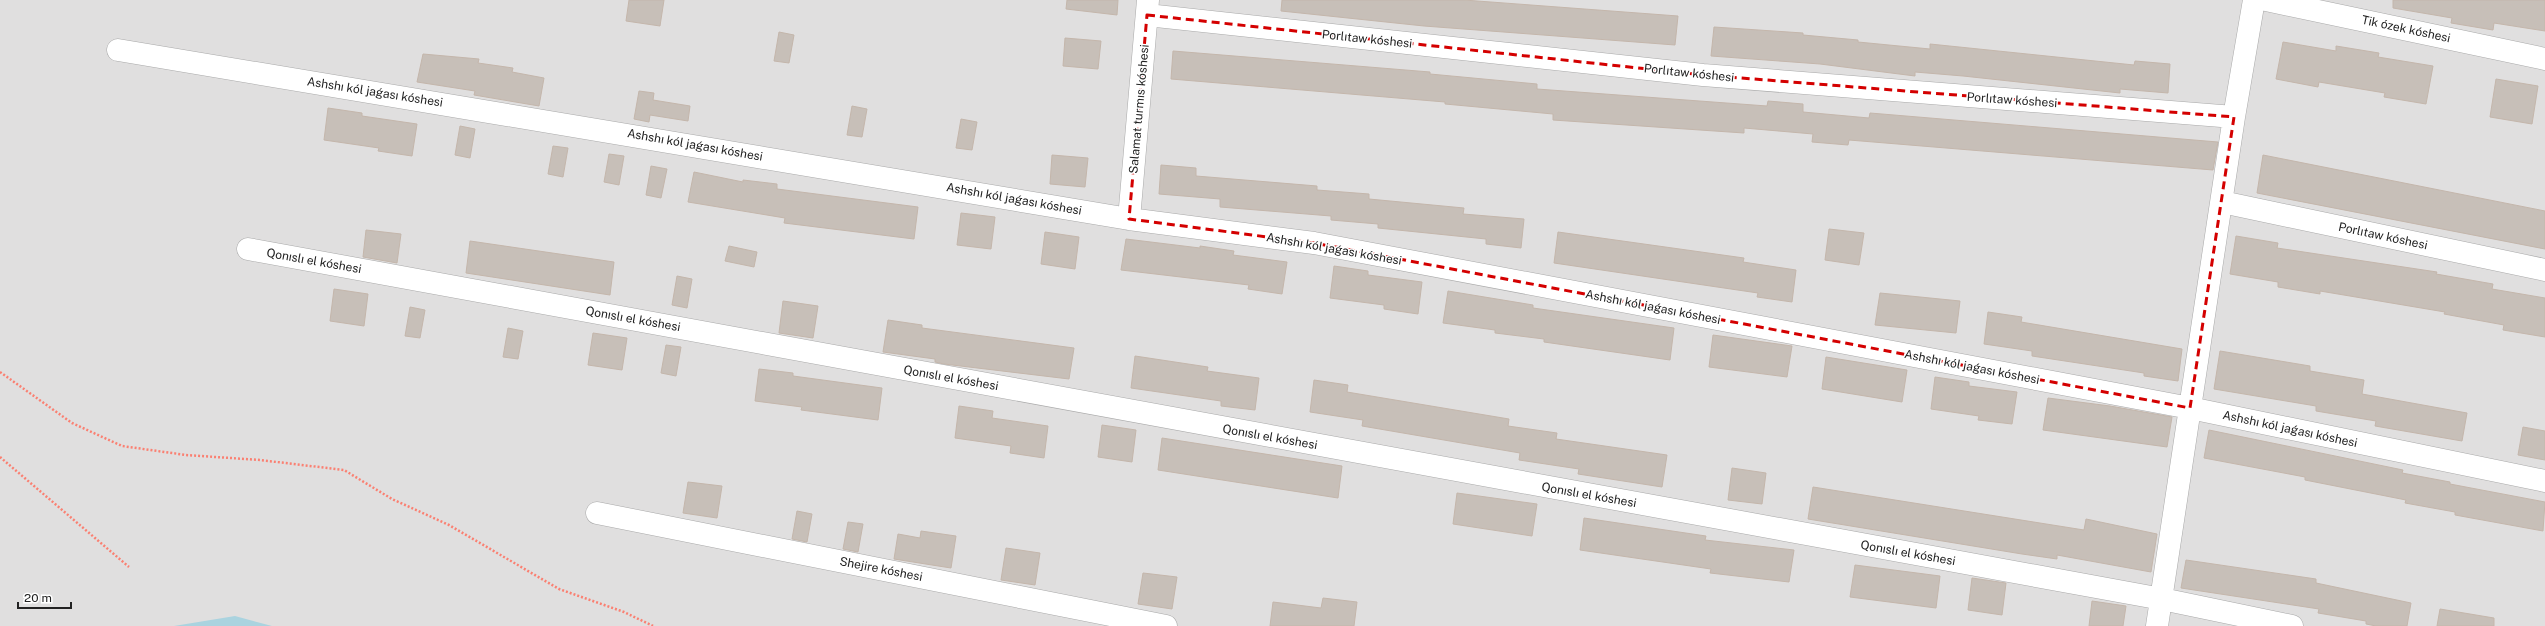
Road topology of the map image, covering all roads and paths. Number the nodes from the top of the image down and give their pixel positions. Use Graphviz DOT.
graph roads {
  1 [pos="2254,0"];
  2 [pos="2266,0"];
  3 [pos="1147,8"];
  4 [pos="118,50"];
  5 [pos="2545,58"];
  6 [pos="2234,117"];
  7 [pos="2222,202"];
  8 [pos="1129,219"];
  9 [pos="248,248"];
  10 [pos="2545,270"];
  11 [pos="0,372"];
  12 [pos="2190,408"];
  13 [pos="0,457"];
  14 [pos="2545,481"];
  15 [pos="596,513"];
  16 [pos="130,567"];
  17 [pos="2162,599"];
  18 [pos="653,626"];
  19 [pos="1166,626"];
  20 [pos="2157,626"];
  21 [pos="2292,626"];
  1 -- 6 [label="street"];
  2 -- 5 [label="street, Tik ózek kóshesi"];
  3 -- 6 [label="street, Porlıtaw kóshesi"];
  3 -- 8 [label="street, Salamat turmıs kóshesi"];
  4 -- 8 [label="street, Ashshı kól jaǵası kóshesi"];
  6 -- 7 [label="street"];
  7 -- 10 [label="street, Porlıtaw kóshesi"];
  7 -- 12 [label="street"];
  8 -- 12 [label="street, Ashshı kól jaǵası kóshesi"];
  9 -- 17 [label="street, Qonıslı el kóshesi"];
  11 -- 18 [label="path"];
  12 -- 14 [label="street, Ashshı kól jaǵası kóshesi"];
  12 -- 17 [label="street"];
  13 -- 16 [label="path"];
  15 -- 19 [label="street, Shejire kóshesi"];
  17 -- 20 [label="street"];
  17 -- 21 [label="street, Qonıslı el kóshesi"];
}
